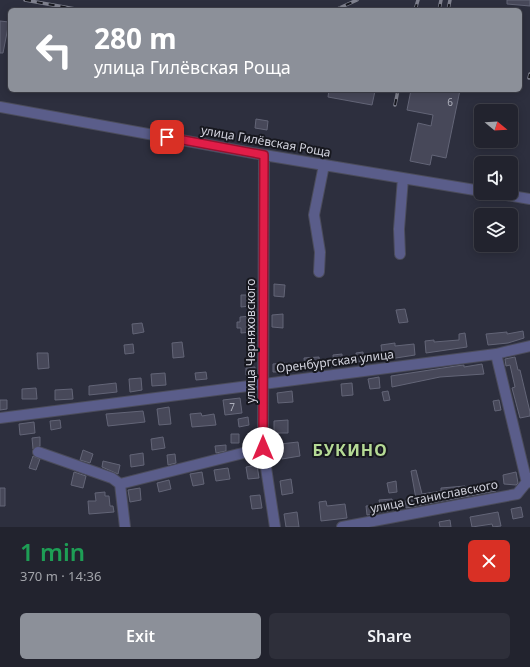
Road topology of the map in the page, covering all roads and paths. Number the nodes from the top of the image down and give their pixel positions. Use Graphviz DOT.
graph roads {
  1 [pos="0,107"];
  2 [pos="264,155"];
  3 [pos="324,165"];
  4 [pos="404,178"];
  5 [pos="474,190"];
  6 [pos="518,197"];
  7 [pos="530,199"];
  8 [pos="400,254"];
  9 [pos="319,272"];
  10 [pos="530,346"];
  11 [pos="496,354"];
  12 [pos="263,384"];
  13 [pos="0,418"];
  14 [pos="263,448"];
  15 [pos="38,452"];
  16 [pos="529,480"];
  17 [pos="120,484"];
  18 [pos="125,527"];
  19 [pos="275,527"];
  20 [pos="342,527"];
  1 -- 2 [label="street, улица Гилёвская Роща"];
  2 -- 3 [label="street, улица Гилёвская Роща"];
  2 -- 12 [label="street, улица Черняховского"];
  3 -- 4 [label="street, улица Гилёвская Роща"];
  3 -- 9 [label="street"];
  4 -- 5 [label="street, улица Гилёвская Роща"];
  4 -- 8 [label="street"];
  6 -- 7 [label="street"];
  10 -- 11 [label="street, Оренбургская улица"];
  11 -- 12 [label="street, Оренбургская улица"];
  11 -- 16 [label="street"];
  12 -- 13 [label="street, Оренбургская улица"];
  12 -- 14 [label="street, улица Черняховского"];
  14 -- 17 [label="street"];
  14 -- 19 [label="street, улица Черняховского"];
  15 -- 17 [label="street"];
  16 -- 20 [label="street, улица Станиславского"];
  17 -- 18 [label="street"];
}
